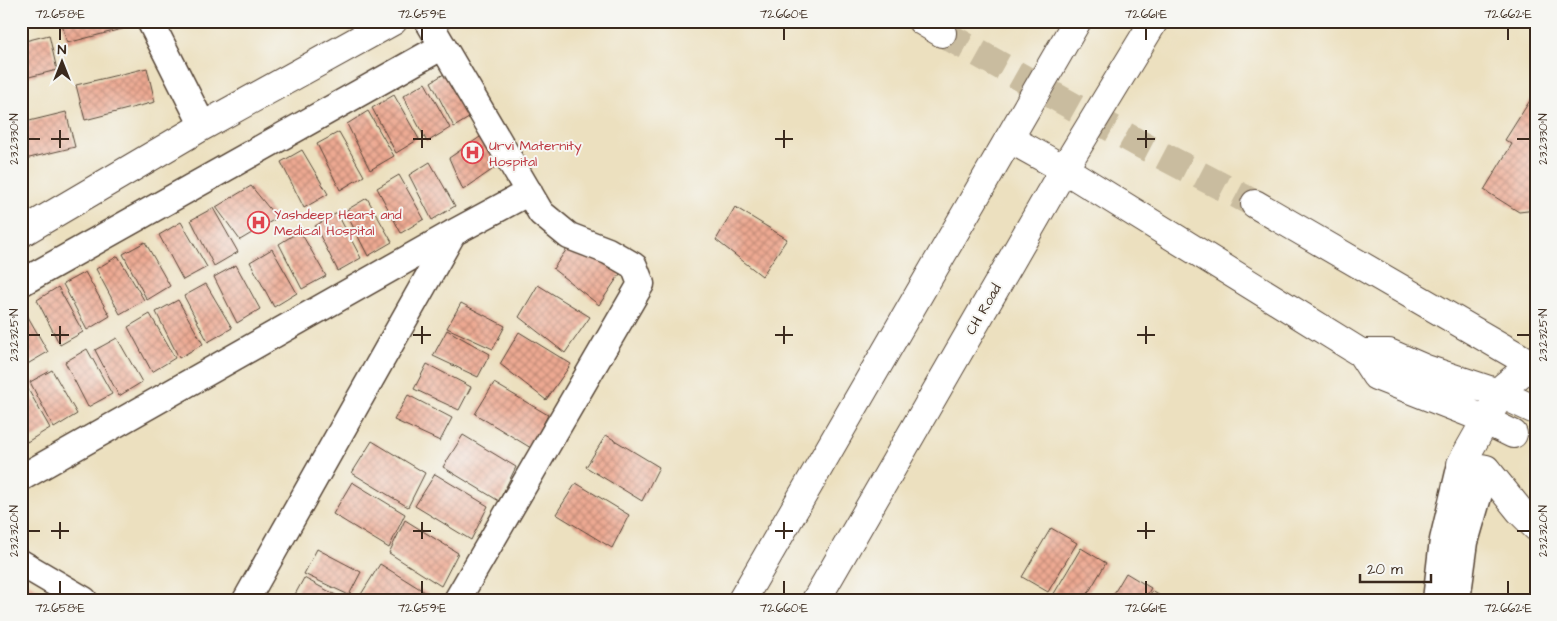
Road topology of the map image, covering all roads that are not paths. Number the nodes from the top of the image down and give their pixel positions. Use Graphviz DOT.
graph roads {
  1 [pos="150,21"];
  2 [pos="393,21"];
  3 [pos="428,21"];
  4 [pos="1077,21"];
  5 [pos="1154,21"];
  6 [pos="443,46"];
  7 [pos="202,126"];
  8 [pos="1010,139"];
  9 [pos="1064,170"];
  10 [pos="529,192"];
  11 [pos="1255,204"];
  12 [pos="21,233"];
  13 [pos="453,233"];
  14 [pos="21,284"];
  15 [pos="1362,353"];
  16 [pos="1534,364"];
  17 [pos="1500,394"];
  18 [pos="1534,407"];
  19 [pos="1485,420"];
  20 [pos="1513,434"];
  21 [pos="1474,466"];
  22 [pos="21,478"];
  23 [pos="1536,527"];
  24 [pos="21,563"];
  25 [pos="84,600"];
  26 [pos="246,600"];
  27 [pos="457,600"];
  28 [pos="742,600"];
  29 [pos="816,600"];
  30 [pos="1436,600"];
  31 [pos="1458,600"];
  1 -- 7 [label="street"];
  2 -- 7 [label="street"];
  3 -- 6 [label="street"];
  4 -- 8 [label="street"];
  5 -- 9 [label="street, CH Road"];
  6 -- 10 [label="street"];
  6 -- 14 [label="street"];
  7 -- 12 [label="street"];
  8 -- 9 [label="street"];
  8 -- 28 [label="street"];
  9 -- 15 [label="street"];
  9 -- 29 [label="street, CH Road"];
  10 -- 13 [label="street"];
  10 -- 27 [label="street"];
  11 -- 16 [label="street"];
  13 -- 22 [label="street"];
  13 -- 26 [label="street"];
  15 -- 17 [label="street"];
  15 -- 19 [label="street"];
  16 -- 17 [label="street"];
  17 -- 18 [label="street"];
  17 -- 19 [label="street"];
  18 -- 20 [label="street"];
  19 -- 20 [label="street"];
  19 -- 21 [label="street"];
  20 -- 21 [label="street"];
  21 -- 23 [label="street"];
  21 -- 30 [label="street"];
  21 -- 31 [label="street"];
  24 -- 25 [label="street"];
}
